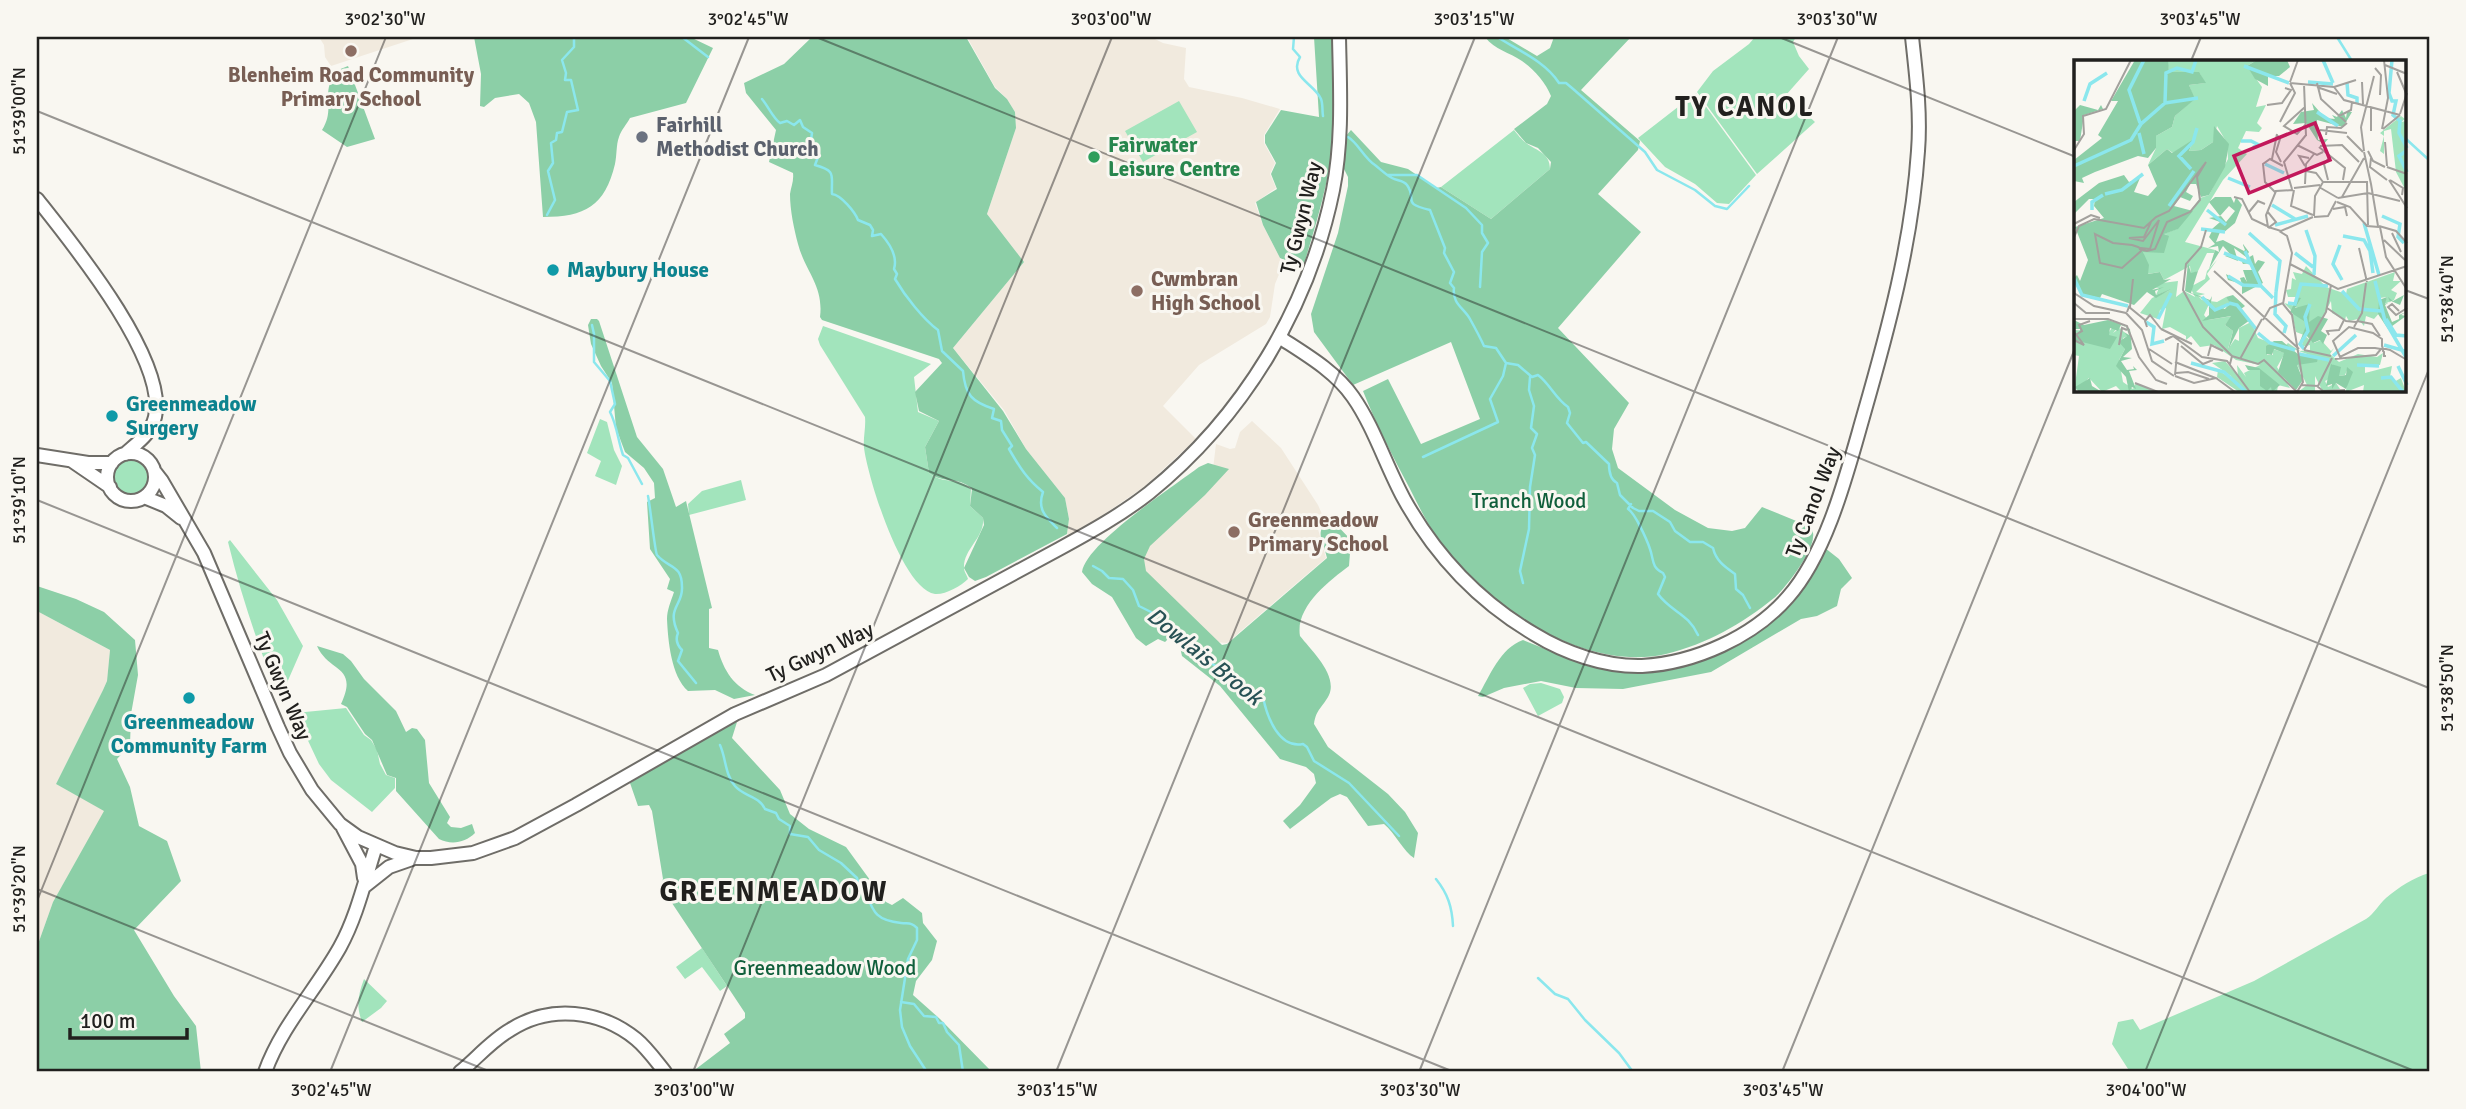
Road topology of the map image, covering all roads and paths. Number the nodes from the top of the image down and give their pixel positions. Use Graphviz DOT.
graph roads {
  1 [pos="1339,37"];
  2 [pos="1912,37"];
  3 [pos="37,199"];
  4 [pos="1279,337"];
  5 [pos="148,433"];
  6 [pos="125,454"];
  7 [pos="37,455"];
  8 [pos="148,460"];
  9 [pos="71,461"];
  10 [pos="112,463"];
  11 [pos="155,472"];
  12 [pos="110,487"];
  13 [pos="145,497"];
  14 [pos="186,523"];
  15 [pos="340,824"];
  16 [pos="376,846"];
  17 [pos="416,858"];
  18 [pos="364,886"];
  19 [pos="265,1072"];
  20 [pos="460,1072"];
  21 [pos="665,1072"];
  1 -- 4 [label="street, Ty Gwyn Way"];
  2 -- 4 [label="street, Ty Canol Way"];
  3 -- 5 [label="street"];
  4 -- 17 [label="street, Ty Gwyn Way"];
  5 -- 6 [label="street"];
  5 -- 8 [label="street"];
  6 -- 8 [label="street"];
  6 -- 10 [label="street"];
  7 -- 9 [label="street"];
  8 -- 11 [label="street"];
  9 -- 10 [label="street"];
  9 -- 12 [label="street"];
  10 -- 12 [label="street"];
  11 -- 13 [label="street"];
  11 -- 14 [label="street, Ty Gwyn Way"];
  12 -- 13 [label="street"];
  13 -- 14 [label="street"];
  14 -- 15 [label="street, Ty Gwyn Way"];
  15 -- 16 [label="street, Ty Gwyn Way"];
  15 -- 18 [label="street"];
  16 -- 17 [label="street, Ty Gwyn Way"];
  16 -- 18 [label="street"];
  17 -- 18 [label="street"];
  18 -- 19 [label="street"];
  20 -- 21 [label="street"];
}
